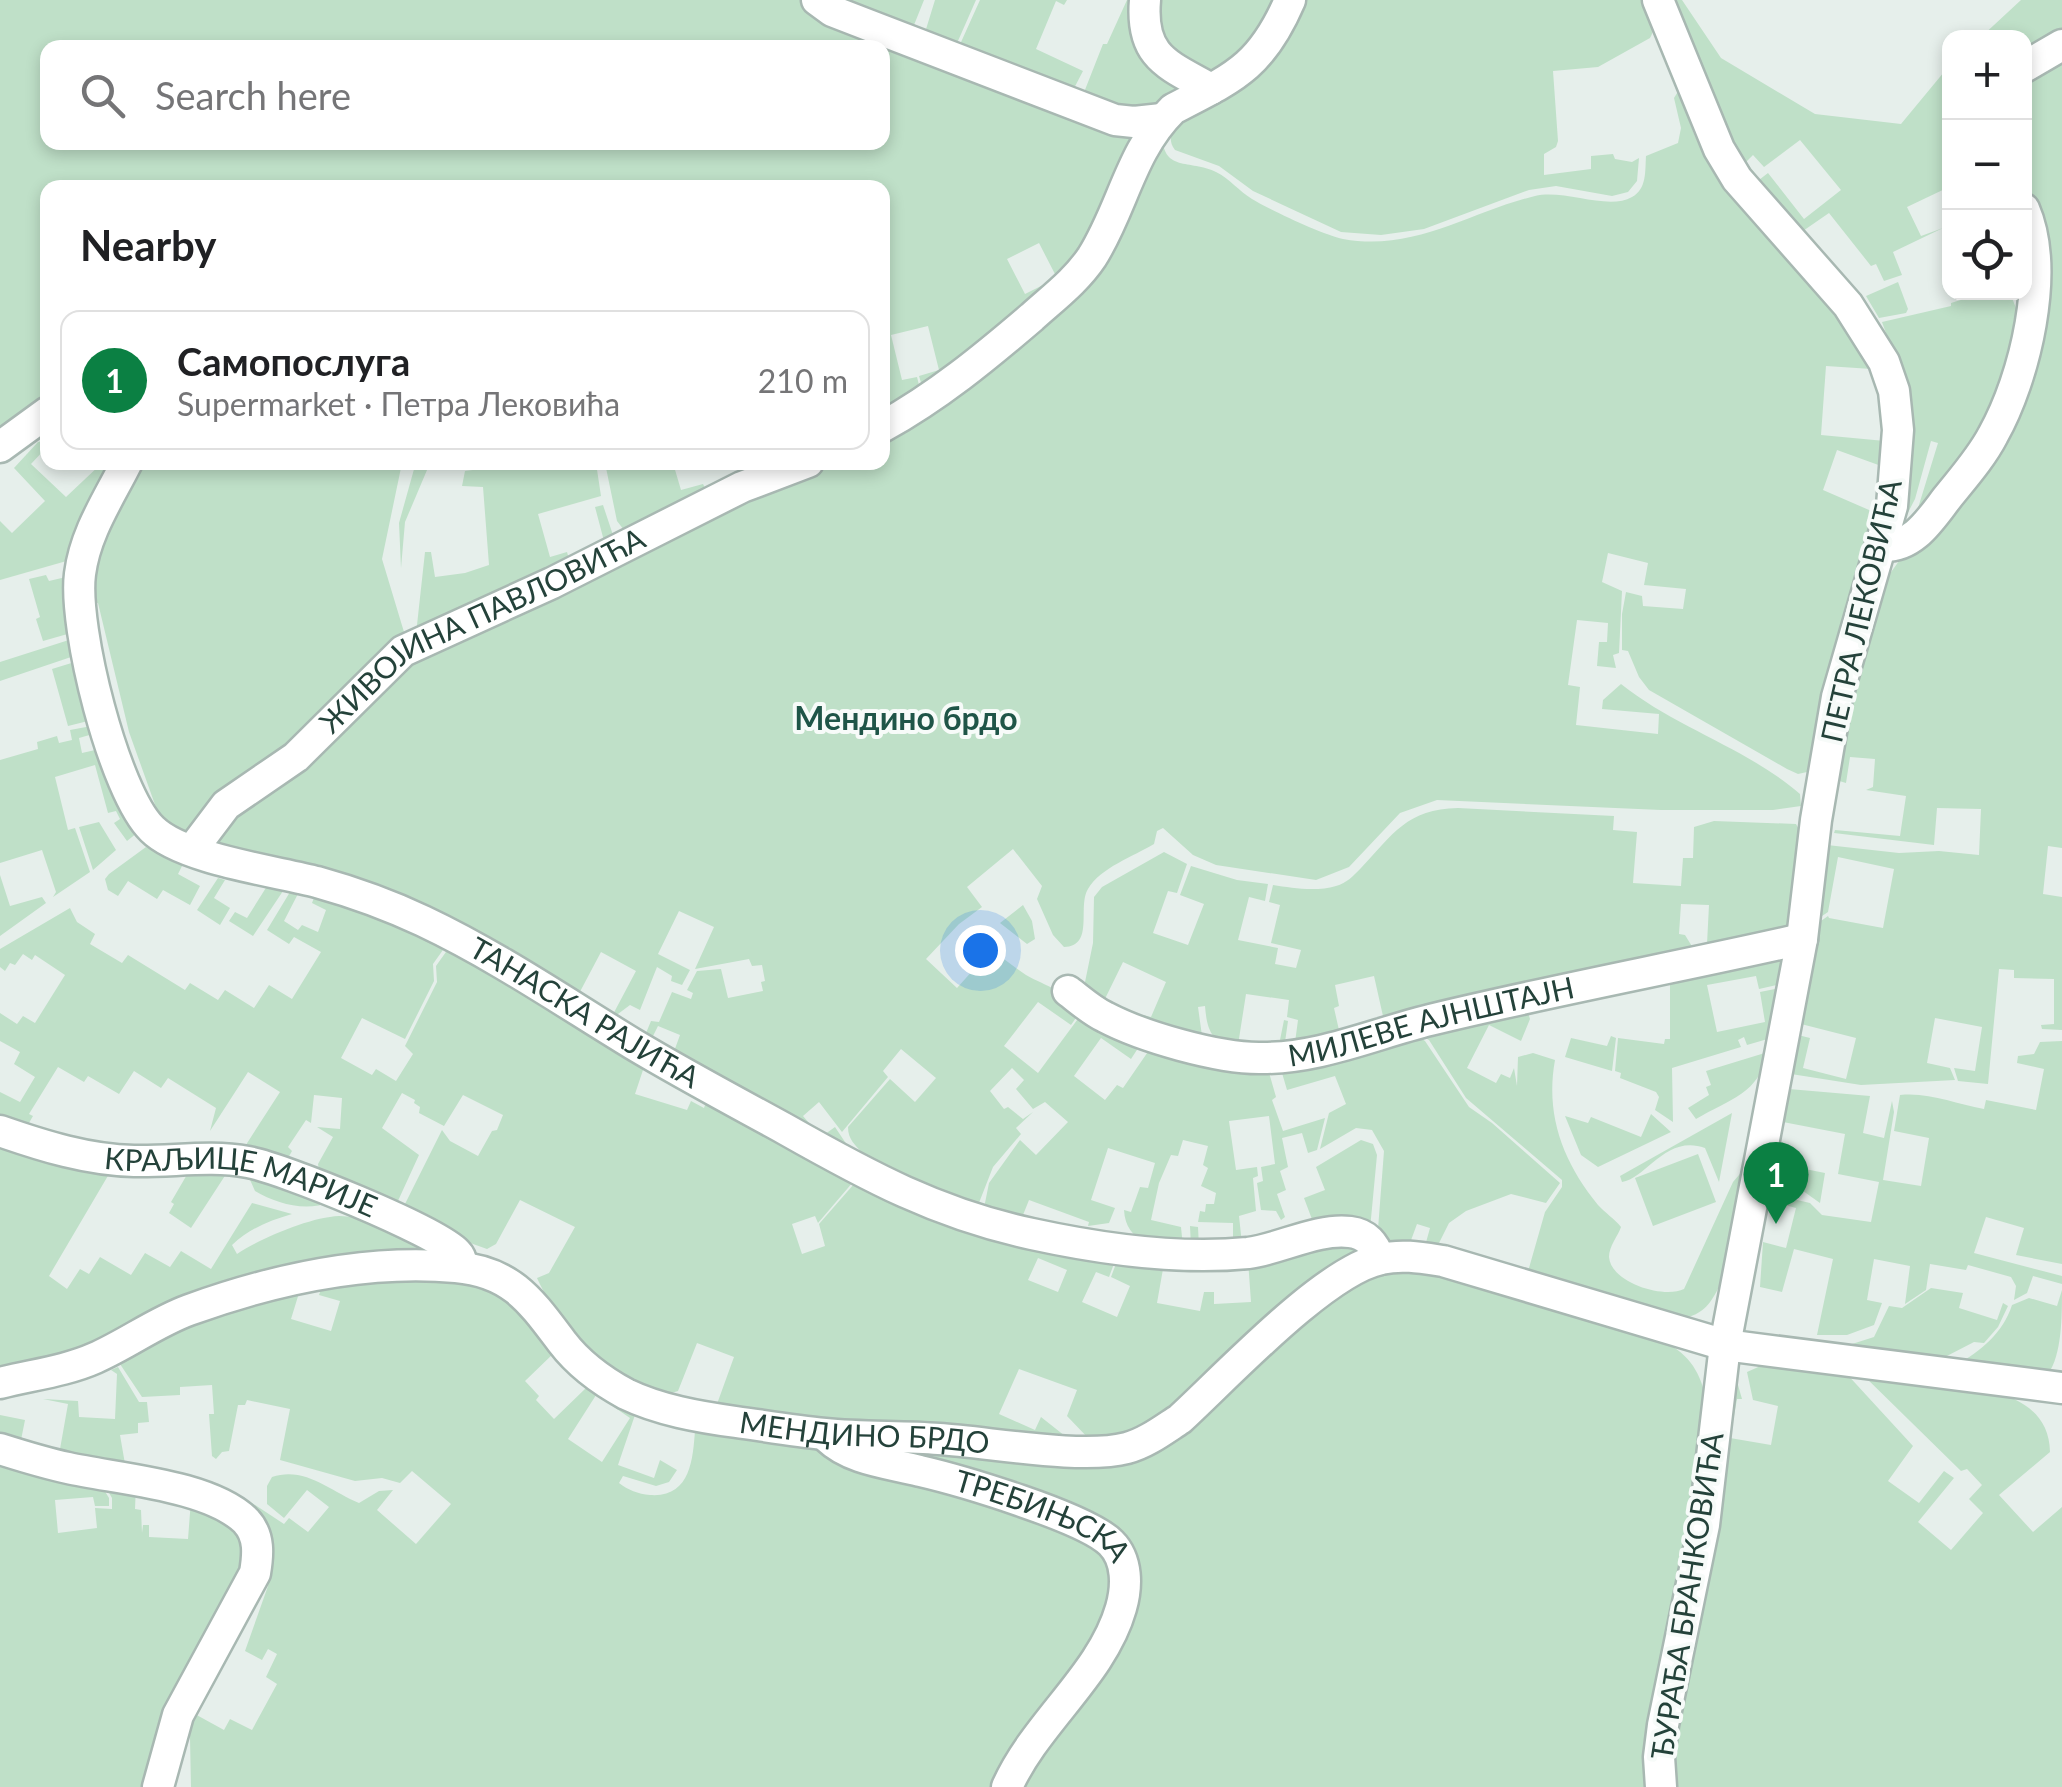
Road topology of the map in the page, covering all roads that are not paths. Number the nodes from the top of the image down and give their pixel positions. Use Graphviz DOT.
graph roads {
  1 [pos="817,0"];
  2 [pos="1144,0"];
  3 [pos="1290,0"];
  4 [pos="1658,0"];
  5 [pos="2062,45"];
  6 [pos="2032,62"];
  7 [pos="1211,90"];
  8 [pos="1162,119"];
  9 [pos="2032,239"];
  10 [pos="40,418"];
  11 [pos="890,422"];
  12 [pos="0,448"];
  13 [pos="123,470"];
  14 [pos="787,470"];
  15 [pos="1882,546"];
  16 [pos="192,850"];
  17 [pos="1802,938"];
  18 [pos="1068,991"];
  19 [pos="0,1131"];
  20 [pos="1380,1259"];
  21 [pos="462,1267"];
  22 [pos="1725,1345"];
  23 [pos="0,1383"];
  24 [pos="2062,1388"];
  25 [pos="824,1434"];
  26 [pos="0,1449"];
  27 [pos="158,1787"];
  28 [pos="1007,1787"];
  29 [pos="1661,1787"];
  1 -- 8 [label="street"];
  2 -- 7 [label="street"];
  3 -- 7 [label="street"];
  4 -- 15 [label="street, ПЕТРА ЛЕКОВИЋА"];
  5 -- 6 [label="street"];
  7 -- 8 [label="street"];
  8 -- 11 [label="street"];
  9 -- 15 [label="street"];
  10 -- 12 [label="street"];
  13 -- 16 [label="street, ТАНАСКА РАЈИЋА"];
  14 -- 16 [label="street, ЖИВОЈИНА ПАВЛОВИЋА"];
  15 -- 17 [label="street, ПЕТРА ЛЕКОВИЋА"];
  16 -- 20 [label="street, ТАНАСКА РАЈИЋА"];
  17 -- 18 [label="street, МИЛЕВЕ АЈНШТАЈН"];
  17 -- 22 [label="street, ПЕТРА ЛЕКОВИЋА"];
  19 -- 21 [label="street, КРАЉИЦЕ МАРИЈЕ"];
  20 -- 22 [label="street, МЕНДИНО БРДО"];
  20 -- 25 [label="street, МЕНДИНО БРДО"];
  21 -- 23 [label="street, МЕНДИНО БРДО"];
  21 -- 25 [label="street, МЕНДИНО БРДО"];
  22 -- 24 [label="street, МЕНДИНО БРДО"];
  22 -- 29 [label="street, ЂУРАЂА БРАНКОВИЋА"];
  25 -- 28 [label="street, ТРЕБИЊСКА"];
  26 -- 27 [label="street"];
}
